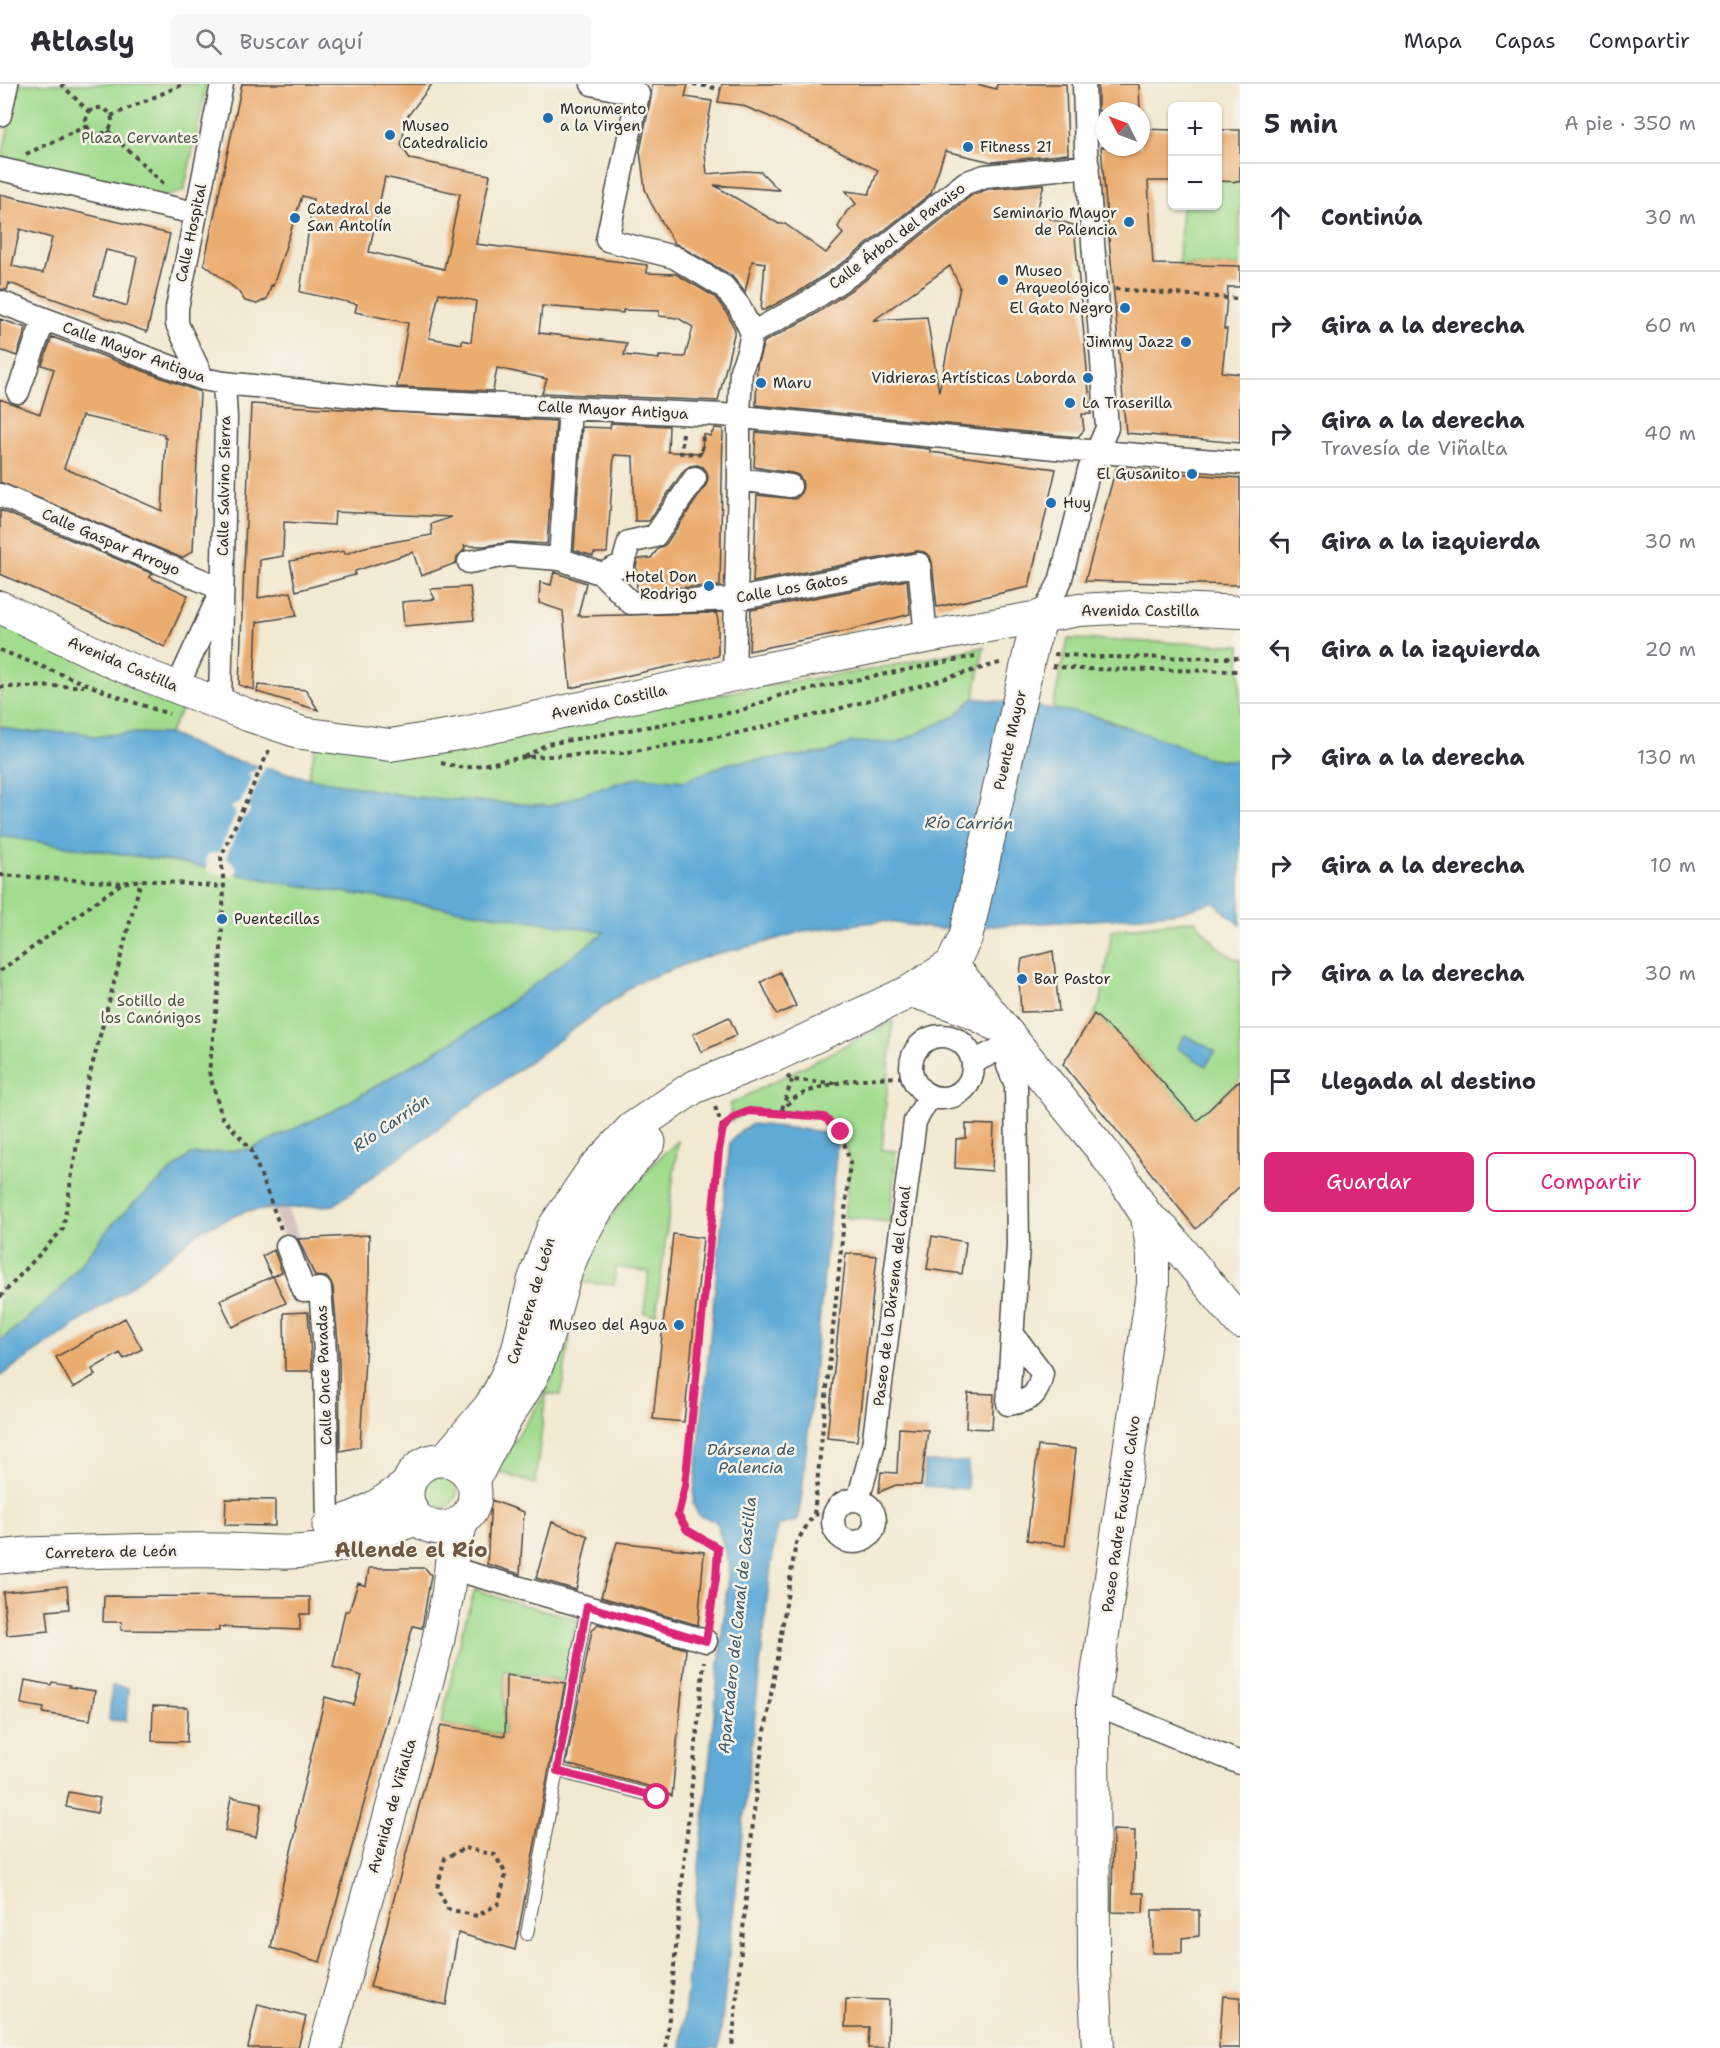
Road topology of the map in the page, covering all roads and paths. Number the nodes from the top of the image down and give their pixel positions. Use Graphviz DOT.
graph roads {
  1 [pos="61,84"];
  2 [pos="184,84"];
  3 [pos="222,84"];
  4 [pos="592,84"];
  5 [pos="693,84"];
  6 [pos="1084,84"];
  7 [pos="721,89"];
  8 [pos="89,112"];
  9 [pos="111,116"];
  10 [pos="87,126"];
  11 [pos="108,131"];
  12 [pos="1088,166"];
  13 [pos="3,170"];
  14 [pos="171,208"];
  15 [pos="195,213"];
  16 [pos="1096,288"];
  17 [pos="1240,299"];
  18 [pos="0,302"];
  19 [pos="44,319"];
  20 [pos="752,333"];
  21 [pos="214,381"];
  22 [pos="18,392"];
  23 [pos="570,408"];
  24 [pos="684,414"];
  25 [pos="739,417"];
  26 [pos="1097,452"];
  27 [pos="696,454"];
  28 [pos="1240,463"];
  29 [pos="695,478"];
  30 [pos="740,479"];
  31 [pos="790,486"];
  32 [pos="0,495"];
  33 [pos="560,560"];
  34 [pos="469,562"];
  35 [pos="602,574"];
  36 [pos="222,589"];
  37 [pos="737,598"];
  38 [pos="0,608"];
  39 [pos="1240,612"];
  40 [pos="926,637"];
  41 [pos="1036,648"];
  42 [pos="0,650"];
  43 [pos="984,654"];
  44 [pos="1240,658"];
  45 [pos="1240,671"];
  46 [pos="734,675"];
  47 [pos="88,686"];
  48 [pos="0,687"];
  49 [pos="177,702"];
  50 [pos="220,705"];
  51 [pos="269,750"];
  52 [pos="0,875"];
  53 [pos="141,880"];
  54 [pos="122,883"];
  55 [pos="224,886"];
  56 [pos="952,965"];
  57 [pos="0,971"];
  58 [pos="911,991"];
  59 [pos="1013,1049"];
  60 [pos="773,1056"];
  61 [pos="973,1068"];
  62 [pos="914,1077"];
  63 [pos="839,1083"];
  64 [pos="930,1096"];
  65 [pos="705,1110"];
  66 [pos="780,1112"];
  67 [pos="723,1128"];
  68 [pos="1147,1216"];
  69 [pos="287,1246"];
  70 [pos="1153,1255"];
  71 [pos="1190,1261"];
  72 [pos="0,1297"];
  73 [pos="1240,1322"];
  74 [pos="1012,1333"];
  75 [pos="445,1461"];
  76 [pos="473,1481"];
  77 [pos="409,1484"];
  78 [pos="858,1500"];
  79 [pos="824,1515"];
  80 [pos="438,1522"];
  81 [pos="328,1526"];
  82 [pos="222,1550"];
  83 [pos="0,1557"];
  84 [pos="450,1565"];
  85 [pos="587,1606"];
  86 [pos="706,1641"];
  87 [pos="1093,1703"];
  88 [pos="1240,1763"];
  89 [pos="557,1771"];
  90 [pos="657,1797"];
  91 [pos="440,1875"];
  92 [pos="527,1934"];
  93 [pos="325,2048"];
  94 [pos="666,2048"];
  95 [pos="732,2048"];
  96 [pos="1098,2048"];
  1 -- 8 [label="path"];
  2 -- 9 [label="path"];
  3 -- 15 [label="street, Calle Hospital"];
  4 -- 20 [label="street"];
  5 -- 7 [label="path"];
  6 -- 12 [label="street"];
  8 -- 9 [label="path"];
  8 -- 10 [label="path"];
  9 -- 11 [label="path"];
  10 -- 11 [label="path"];
  10 -- 13 [label="path"];
  11 -- 14 [label="path"];
  12 -- 16 [label="street"];
  12 -- 20 [label="street, Calle Árbol del Paraiso"];
  13 -- 14 [label="street"];
  14 -- 15 [label="street"];
  15 -- 21 [label="street, Calle Hospital"];
  16 -- 17 [label="path"];
  16 -- 26 [label="street"];
  18 -- 19 [label="street, Calle Mayor Antigua"];
  19 -- 21 [label="street, Calle Mayor Antigua"];
  19 -- 22 [label="street"];
  20 -- 25 [label="street"];
  21 -- 23 [label="street, Calle Mayor Antigua"];
  21 -- 36 [label="street, Calle Salvino Sierra"];
  23 -- 24 [label="street, Calle Mayor Antigua"];
  23 -- 33 [label="street"];
  24 -- 25 [label="street, Calle Mayor Antigua"];
  24 -- 27 [label="path"];
  25 -- 26 [label="street, Calle Mayor Antigua"];
  25 -- 30 [label="street"];
  26 -- 28 [label="street, Calle Mayor Antigua"];
  26 -- 41 [label="street"];
  29 -- 35 [label="street"];
  30 -- 31 [label="street"];
  30 -- 37 [label="street"];
  32 -- 36 [label="street, Calle Gaspar Arroyo"];
  33 -- 34 [label="street"];
  33 -- 35 [label="street"];
  35 -- 37 [label="street, Calle Los Gatos"];
  36 -- 49 [label="street, Calle Salvino Sierra"];
  36 -- 50 [label="street, Calle Salvino Sierra"];
  37 -- 40 [label="street, Calle Los Gatos"];
  37 -- 46 [label="street"];
  38 -- 49 [label="main road, Avenida Castilla"];
  39 -- 41 [label="main road, Avenida Castilla"];
  40 -- 41 [label="main road, Avenida Castilla"];
  40 -- 46 [label="main road, Avenida Castilla"];
  41 -- 43 [label="path"];
  41 -- 44 [label="path"];
  41 -- 45 [label="path"];
  41 -- 56 [label="highway, Puente Mayor, bridge"];
  42 -- 47 [label="path"];
  46 -- 50 [label="main road, Avenida Castilla"];
  47 -- 48 [label="path"];
  47 -- 49 [label="path"];
  49 -- 50 [label="main road, Avenida Castilla"];
  51 -- 55 [label="path"];
  52 -- 54 [label="path"];
  53 -- 54 [label="path"];
  53 -- 55 [label="path"];
  53 -- 72 [label="path"];
  54 -- 57 [label="path"];
  55 -- 69 [label="path"];
  56 -- 58 [label="highway, Carretera de León"];
  56 -- 59 [label="main road, Paseo Padre Faustino Calvo"];
  58 -- 59 [label="main road, Paseo Padre Faustino Calvo"];
  58 -- 60 [label="highway, Carretera de León"];
  59 -- 61 [label="street"];
  59 -- 68 [label="main road, Paseo Padre Faustino Calvo"];
  59 -- 74 [label="street"];
  60 -- 75 [label="highway, Carretera de León"];
  60 -- 76 [label="highway, Carretera de León"];
  61 -- 62 [label="street"];
  61 -- 64 [label="street"];
  62 -- 63 [label="path"];
  62 -- 64 [label="street"];
  63 -- 66 [label="path"];
  63 -- 66 [label="path"];
  64 -- 78 [label="street, Paseo de la Dársena del Canal"];
  65 -- 67 [label="path"];
  66 -- 67 [label="path"];
  66 -- 79 [label="path"];
  67 -- 86 [label="path"];
  68 -- 70 [label="main road, Paseo Padre Faustino Calvo"];
  68 -- 71 [label="main road"];
  69 -- 81 [label="street, Calle Once Paradas"];
  70 -- 71 [label="main road"];
  70 -- 87 [label="main road, Paseo Padre Faustino Calvo"];
  71 -- 73 [label="main road"];
  75 -- 76 [label="highway"];
  75 -- 77 [label="highway"];
  76 -- 80 [label="highway"];
  77 -- 80 [label="highway"];
  77 -- 81 [label="highway, Carretera de León"];
  78 -- 79 [label="street"];
  78 -- 79 [label="street"];
  79 -- 95 [label="path"];
  80 -- 82 [label="highway, Carretera de León"];
  80 -- 84 [label="main road"];
  81 -- 82 [label="highway, Carretera de León"];
  82 -- 83 [label="highway, Carretera de León"];
  84 -- 85 [label="street"];
  84 -- 93 [label="main road, Avenida de Viñalta"];
  85 -- 86 [label="street"];
  85 -- 89 [label="lane"];
  86 -- 94 [label="path"];
  87 -- 88 [label="street"];
  87 -- 96 [label="main road, Paseo Padre Faustino Calvo"];
  89 -- 90 [label="lane"];
  89 -- 92 [label="lane"];
  91 -- 91 [label="path"];
}
